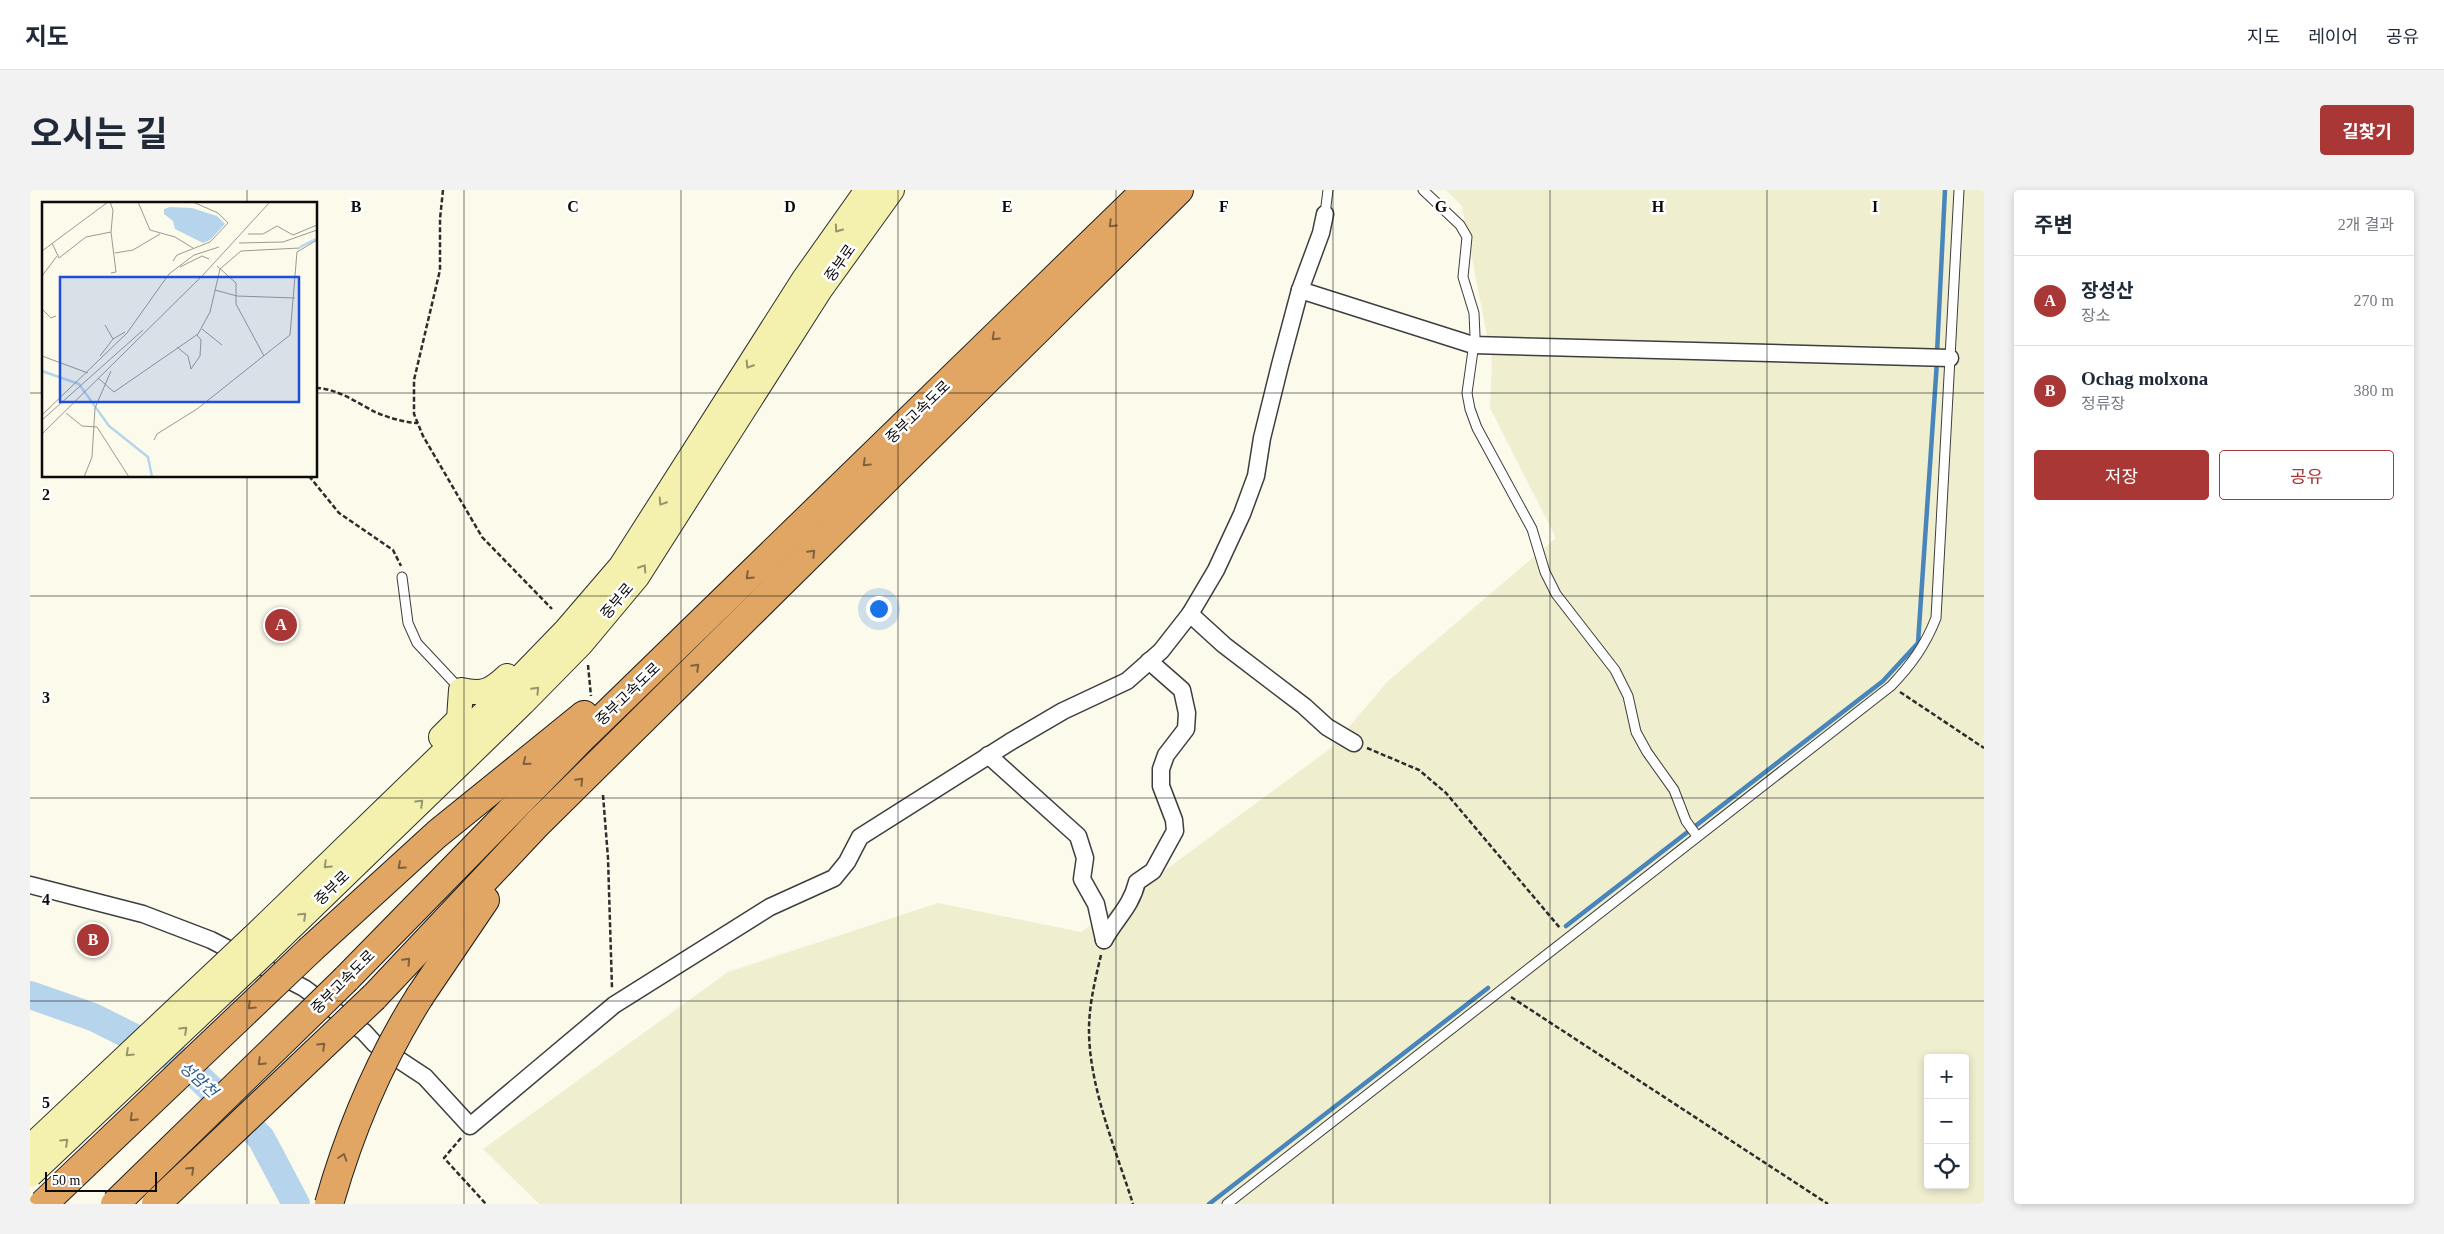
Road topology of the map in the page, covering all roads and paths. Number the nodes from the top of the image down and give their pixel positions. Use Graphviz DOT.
graph roads {
  1 [pos="443,190"];
  2 [pos="867,190"];
  3 [pos="892,190"];
  4 [pos="1146,190"];
  5 [pos="1179,190"];
  6 [pos="1328,190"];
  7 [pos="1423,190"];
  8 [pos="1959,190"];
  9 [pos="1325,214"];
  10 [pos="1300,290"];
  11 [pos="1473,345"];
  12 [pos="1941,357"];
  13 [pos="318,389"];
  14 [pos="418,424"];
  15 [pos="311,478"];
  16 [pos="402,578"];
  17 [pos="552,609"];
  18 [pos="714,610"];
  19 [pos="1190,614"];
  20 [pos="566,630"];
  21 [pos="1149,661"];
  22 [pos="588,665"];
  23 [pos="1891,686"];
  24 [pos="461,690"];
  25 [pos="592,703"];
  26 [pos="1354,743"];
  27 [pos="1984,748"];
  28 [pos="988,755"];
  29 [pos="604,795"];
  30 [pos="558,803"];
  31 [pos="1696,834"];
  32 [pos="352,840"];
  33 [pos="30,885"];
  34 [pos="1567,937"];
  35 [pos="1104,940"];
  36 [pos="261,943"];
  37 [pos="1500,990"];
  38 [pos="614,1005"];
  39 [pos="470,1126"];
  40 [pos="30,1147"];
  41 [pos="30,1175"];
  42 [pos="43,1204"];
  43 [pos="115,1204"];
  44 [pos="156,1204"];
  45 [pos="329,1204"];
  46 [pos="486,1204"];
  47 [pos="1132,1204"];
  48 [pos="1227,1204"];
  49 [pos="1828,1204"];
  1 -- 14 [label="path"];
  2 -- 20 [label="main road, 중부로, one-way"];
  36 -- 3 [label="main road, 중부로, one-way"];
  4 -- 18 [label="highway, 중부고속도로, one-way"];
  30 -- 5 [label="highway, 중부고속도로, one-way"];
  6 -- 9 [label="lane"];
  7 -- 11 [label="lane"];
  8 -- 12 [label="lane"];
  9 -- 10 [label="street"];
  10 -- 11 [label="street"];
  10 -- 19 [label="street"];
  11 -- 12 [label="street"];
  11 -- 31 [label="lane"];
  12 -- 23 [label="lane"];
  13 -- 14 [label="path"];
  14 -- 17 [label="path"];
  15 -- 16 [label="path"];
  16 -- 24 [label="lane"];
  18 -- 42 [label="highway, one-way, bridge"];
  18 -- 43 [label="highway, 중부고속도로, one-way, bridge"];
  19 -- 21 [label="street"];
  19 -- 26 [label="street"];
  20 -- 24 [label="main road"];
  20 -- 32 [label="main road, 중부로"];
  21 -- 28 [label="street"];
  21 -- 35 [label="street"];
  22 -- 25 [label="path"];
  23 -- 27 [label="path"];
  23 -- 31 [label="lane"];
  24 -- 32 [label="main road"];
  26 -- 34 [label="path"];
  28 -- 35 [label="street"];
  28 -- 38 [label="street"];
  29 -- 38 [label="path"];
  44 -- 30 [label="highway, 중부고속도로, one-way, bridge"];
  45 -- 30 [label="highway, one-way, bridge"];
  31 -- 34 [label="lane"];
  32 -- 36 [label="main road, 중부로, one-way"];
  33 -- 39 [label="street"];
  34 -- 37 [label="lane"];
  35 -- 47 [label="path"];
  36 -- 40 [label="main road, one-way, bridge"];
  41 -- 36 [label="main road, one-way, bridge"];
  37 -- 48 [label="lane"];
  37 -- 49 [label="path"];
  38 -- 39 [label="street"];
  39 -- 46 [label="path"];
}
